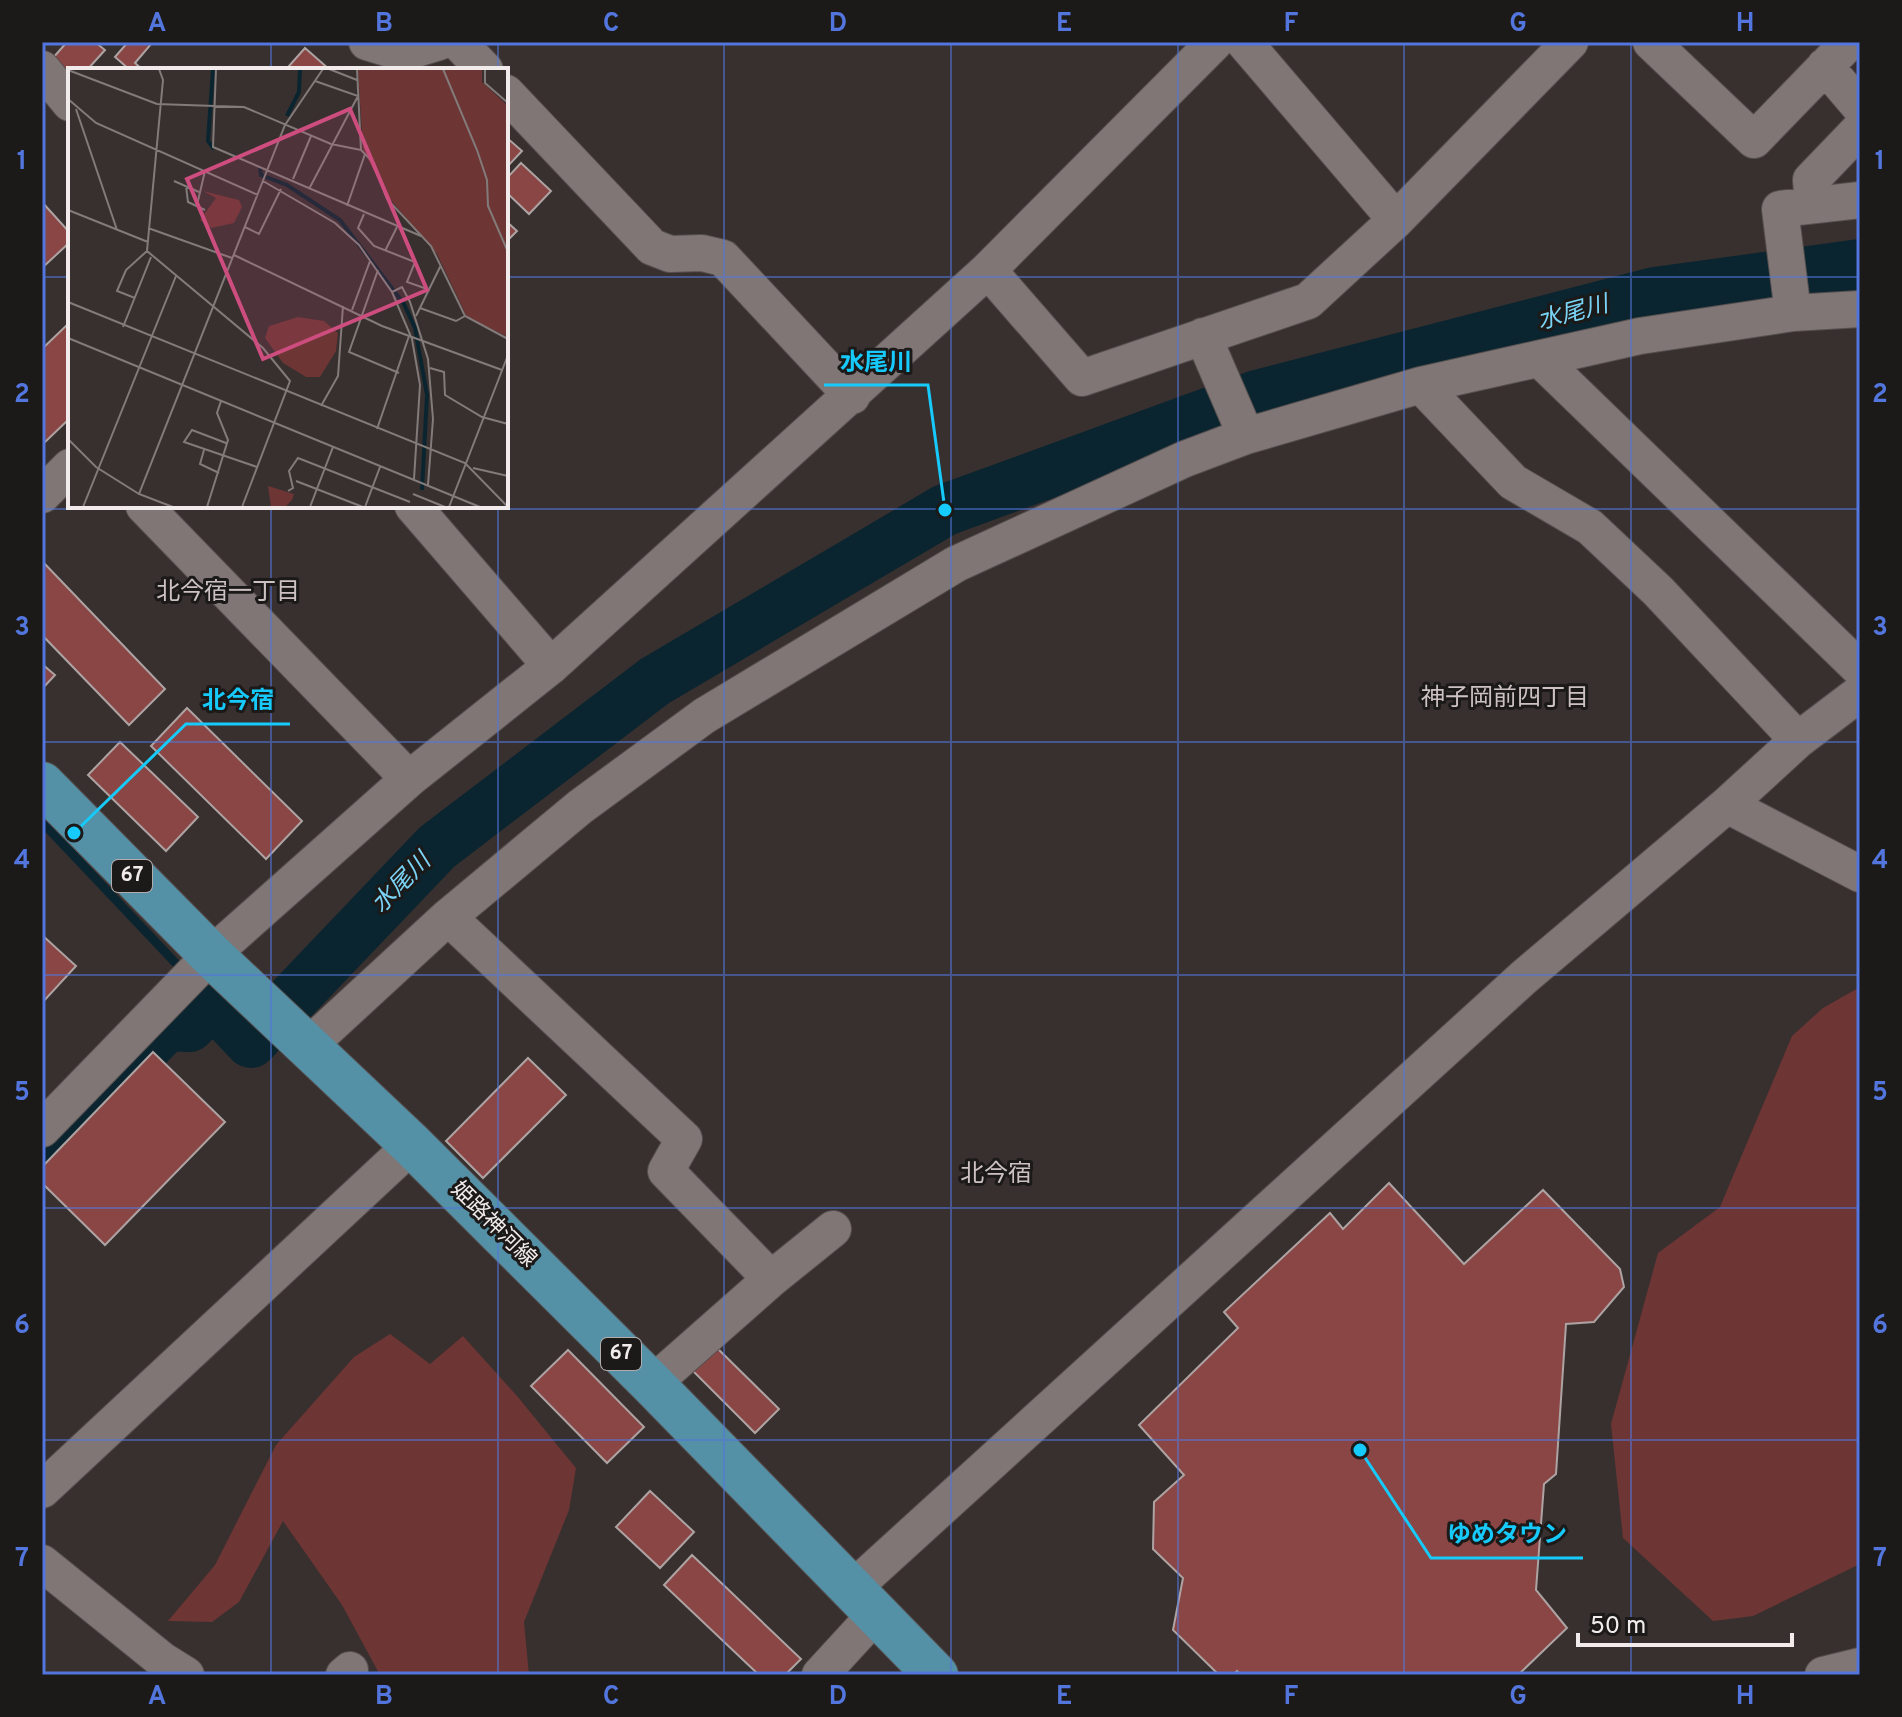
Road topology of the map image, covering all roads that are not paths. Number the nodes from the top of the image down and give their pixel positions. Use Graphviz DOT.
graph roads {
  1 [pos="367,42"];
  2 [pos="439,42"];
  3 [pos="458,42"];
  4 [pos="1215,42"];
  5 [pos="1244,42"];
  6 [pos="1570,42"];
  7 [pos="1651,42"];
  8 [pos="1837,54"];
  9 [pos="404,61"];
  10 [pos="483,68"];
  11 [pos="42,69"];
  12 [pos="508,95"];
  13 [pos="68,101"];
  14 [pos="1860,107"];
  15 [pos="1860,129"];
  16 [pos="1860,200"];
  17 [pos="1797,207"];
  18 [pos="1396,220"];
  19 [pos="988,270"];
  20 [pos="1860,309"];
  21 [pos="1793,313"];
  22 [pos="1203,336"];
  23 [pos="1540,359"];
  24 [pos="1421,385"];
  25 [pos="852,396"];
  26 [pos="1246,436"];
  27 [pos="68,469"];
  28 [pos="42,495"];
  29 [pos="146,508"];
  30 [pos="415,508"];
  31 [pos="551,666"];
  32 [pos="1860,669"];
  33 [pos="1860,693"];
  34 [pos="1798,740"];
  35 [pos="409,779"];
  36 [pos="42,784"];
  37 [pos="1727,805"];
  38 [pos="1860,874"];
  39 [pos="448,917"];
  40 [pos="217,961"];
  41 [pos="304,1042"];
  42 [pos="42,1129"];
  43 [pos="412,1145"];
  44 [pos="833,1229"];
  45 [pos="771,1279"];
  46 [pos="652,1384"];
  47 [pos="42,1490"];
  48 [pos="42,1563"];
  49 [pos="864,1602"];
  50 [pos="1860,1666"];
  51 [pos="165,1670"];
  52 [pos="820,1675"];
  53 [pos="936,1675"];
  54 [pos="1823,1675"];
  1 -- 9 [label="street"];
  2 -- 9 [label="street"];
  3 -- 10 [label="street"];
  4 -- 19 [label="street"];
  5 -- 18 [label="street"];
  6 -- 18 [label="street"];
  7 -- 8 [label="street"];
  8 -- 14 [label="street"];
  11 -- 13 [label="street"];
  12 -- 25 [label="street"];
  15 -- 17 [label="street"];
  16 -- 17 [label="street"];
  17 -- 21 [label="street"];
  18 -- 22 [label="street"];
  19 -- 22 [label="street"];
  19 -- 25 [label="street"];
  20 -- 21 [label="street"];
  21 -- 23 [label="street"];
  22 -- 26 [label="street"];
  23 -- 24 [label="street"];
  23 -- 32 [label="street"];
  24 -- 26 [label="street"];
  24 -- 34 [label="street"];
  25 -- 31 [label="street"];
  26 -- 39 [label="street"];
  27 -- 28 [label="street"];
  29 -- 35 [label="street"];
  30 -- 31 [label="street"];
  31 -- 35 [label="street"];
  33 -- 34 [label="street"];
  34 -- 37 [label="street"];
  35 -- 40 [label="street"];
  36 -- 40 [label="main road, 姫路神河線 / 67"];
  37 -- 38 [label="street"];
  37 -- 49 [label="street"];
  39 -- 41 [label="street"];
  39 -- 45 [label="street"];
  40 -- 41 [label="main road, 姫路神河線 / 67"];
  40 -- 42 [label="street"];
  41 -- 43 [label="main road, 姫路神河線 / 67"];
  43 -- 46 [label="main road, 姫路神河線 / 67"];
  43 -- 47 [label="street"];
  44 -- 45 [label="street"];
  45 -- 46 [label="street"];
  46 -- 49 [label="main road, 姫路神河線 / 67"];
  48 -- 51 [label="street"];
  49 -- 52 [label="street"];
  49 -- 53 [label="main road, 姫路神河線 / 67"];
  50 -- 54 [label="street"];
}
